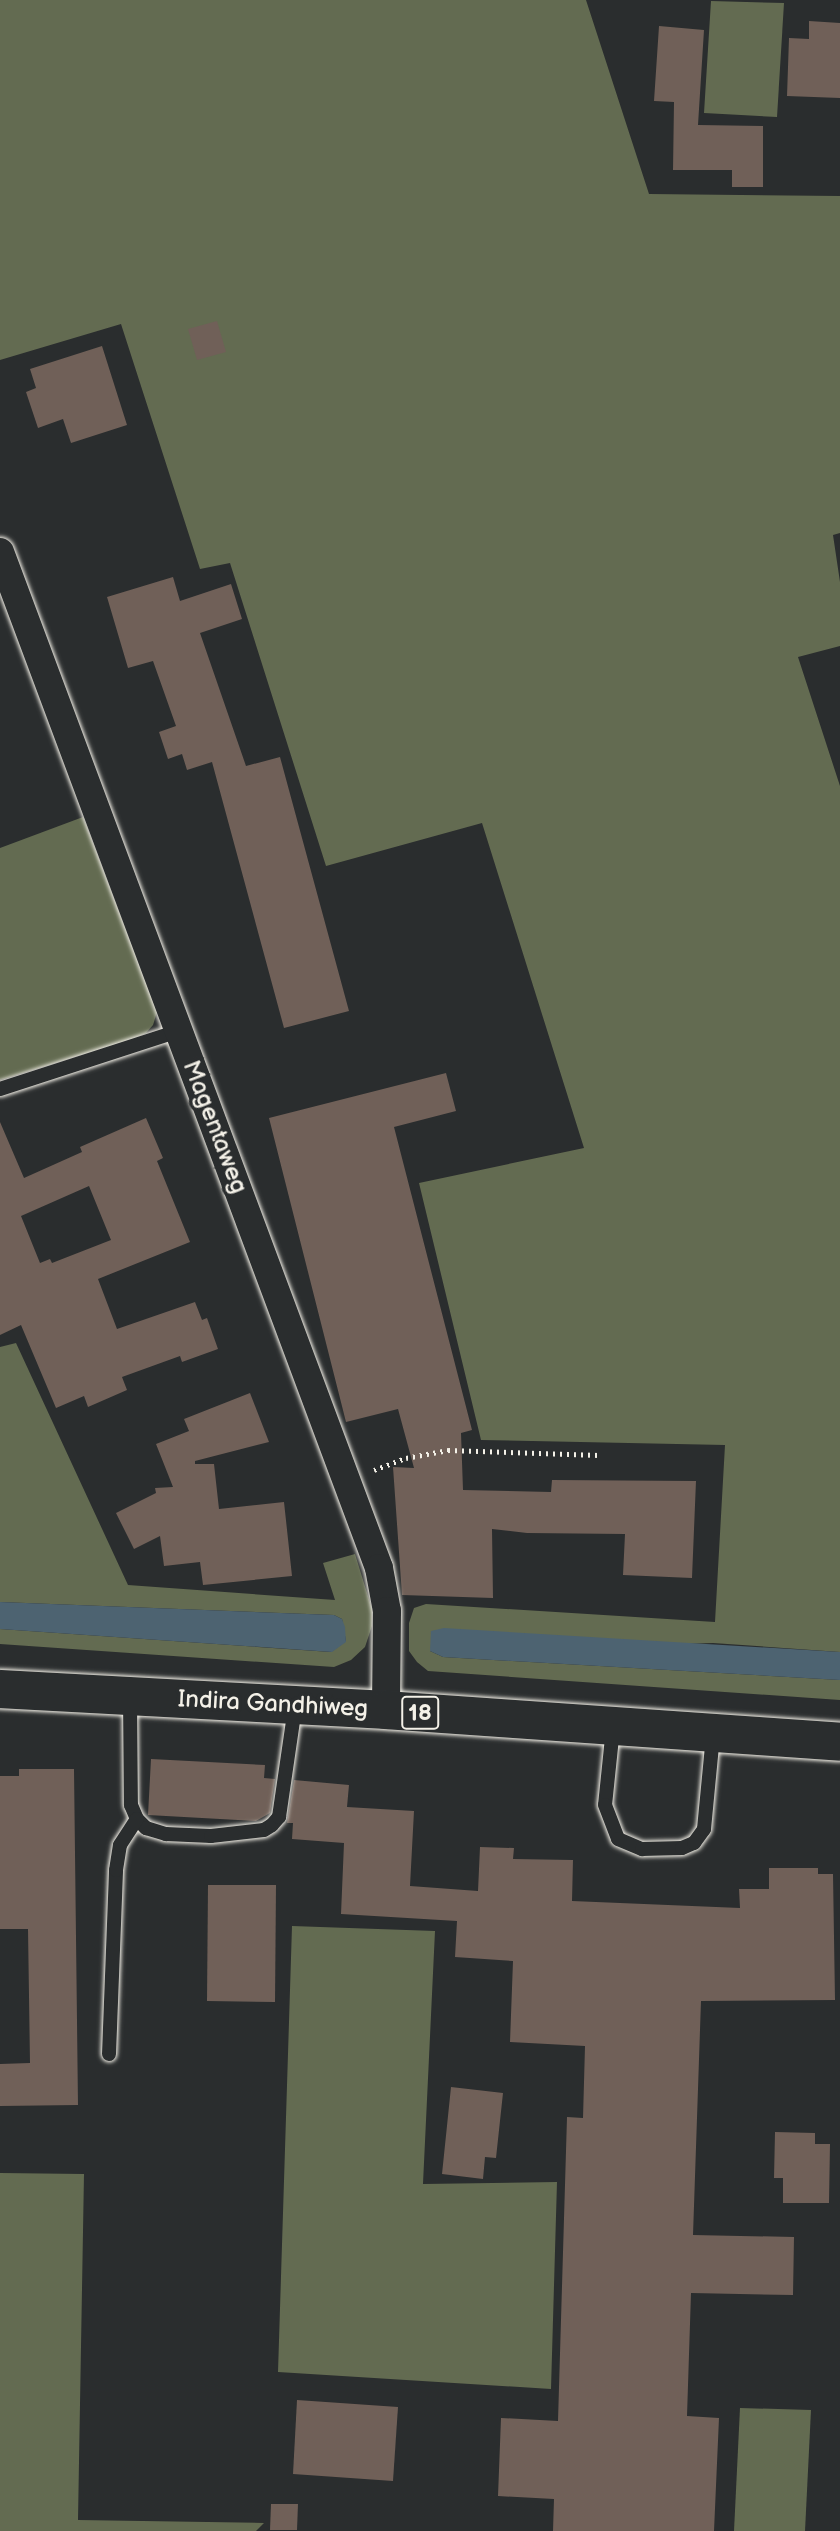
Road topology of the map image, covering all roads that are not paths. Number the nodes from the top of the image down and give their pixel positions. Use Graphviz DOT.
graph roads {
  1 [pos="0,552"];
  2 [pos="8,596"];
  3 [pos="179,1031"];
  4 [pos="0,1088"];
  5 [pos="0,1689"];
  6 [pos="130,1696"];
  7 [pos="296,1706"];
  8 [pos="386,1710"];
  9 [pos="614,1726"];
  10 [pos="713,1733"];
  11 [pos="840,1742"];
  12 [pos="137,1819"];
  13 [pos="109,2054"];
  1 -- 2 [label="street, Magentaweg"];
  2 -- 3 [label="street, Magentaweg"];
  3 -- 4 [label="lane"];
  3 -- 8 [label="street, Magentaweg"];
  5 -- 6 [label="main road, Indira Gandhiweg / 18"];
  6 -- 7 [label="main road, Indira Gandhiweg / 18"];
  6 -- 12 [label="lane"];
  7 -- 8 [label="main road, Indira Gandhiweg / 18"];
  7 -- 12 [label="lane"];
  8 -- 9 [label="main road, Indira Gandhiweg / 18"];
  9 -- 10 [label="main road, Indira Gandhiweg / 18"];
  9 -- 10 [label="lane"];
  10 -- 11 [label="main road, Indira Gandhiweg / 18"];
  12 -- 13 [label="lane"];
}
